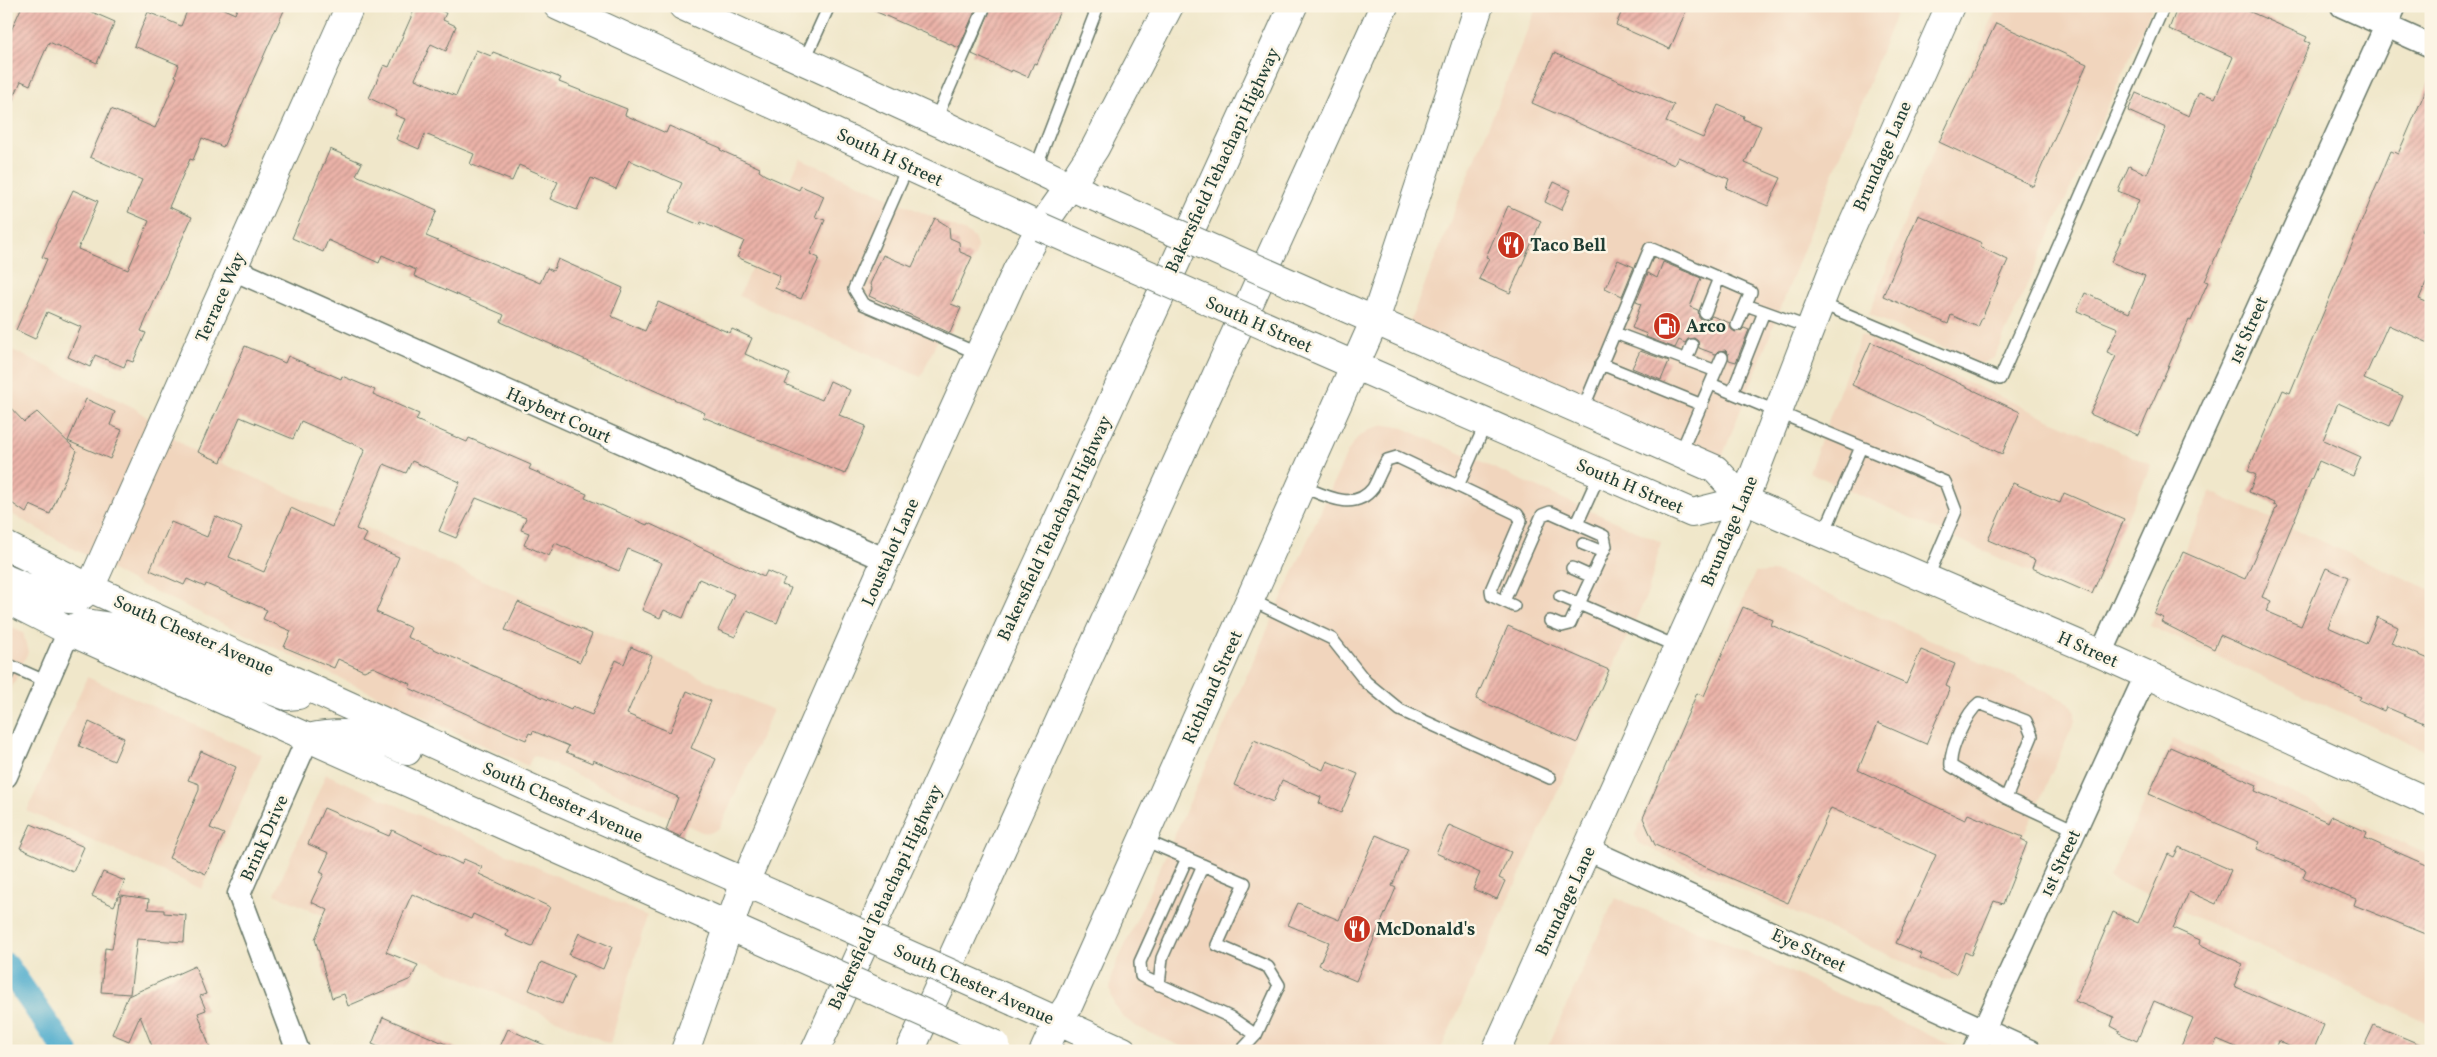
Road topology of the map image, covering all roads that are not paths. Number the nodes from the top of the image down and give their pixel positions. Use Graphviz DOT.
graph roads {
  1 [pos="350,6"];
  2 [pos="558,6"];
  3 [pos="829,6"];
  4 [pos="985,6"];
  5 [pos="1098,6"];
  6 [pos="1169,6"];
  7 [pos="1292,6"];
  8 [pos="1384,6"];
  9 [pos="1479,6"];
  10 [pos="1950,6"];
  11 [pos="2164,6"];
  12 [pos="2342,6"];
  13 [pos="696,9"];
  14 [pos="2390,16"];
  15 [pos="2431,46"];
  16 [pos="804,62"];
  17 [pos="935,121"];
  18 [pos="908,166"];
  19 [pos="1035,170"];
  20 [pos="1070,186"];
  21 [pos="1041,227"];
  22 [pos="233,269"];
  23 [pos="1719,278"];
  24 [pos="1820,303"];
  25 [pos="1746,305"];
  26 [pos="1764,312"];
  27 [pos="1705,313"];
  28 [pos="1375,320"];
  29 [pos="1737,325"];
  30 [pos="1810,328"];
  31 [pos="1615,333"];
  32 [pos="1692,345"];
  33 [pos="979,354"];
  34 [pos="1722,357"];
  35 [pos="1686,360"];
  36 [pos="1601,364"];
  37 [pos="1354,366"];
  38 [pos="1716,371"];
  39 [pos="1711,384"];
  40 [pos="1732,393"];
  41 [pos="1702,405"];
  42 [pos="1582,411"];
  43 [pos="1777,411"];
  44 [pos="1486,423"];
  45 [pos="1861,446"];
  46 [pos="1680,454"];
  47 [pos="1600,473"];
  48 [pos="1301,486"];
  49 [pos="1458,486"];
  50 [pos="1744,500"];
  51 [pos="1577,524"];
  52 [pos="1824,534"];
  53 [pos="1583,544"];
  54 [pos="6,546"];
  55 [pos="1603,552"];
  56 [pos="886,560"];
  57 [pos="1572,568"];
  58 [pos="1515,576"];
  59 [pos="1592,577"];
  60 [pos="1927,579"];
  61 [pos="6,580"];
  62 [pos="1526,581"];
  63 [pos="90,588"];
  64 [pos="1560,596"];
  65 [pos="6,599"];
  66 [pos="1251,600"];
  67 [pos="1579,604"];
  68 [pos="1550,621"];
  69 [pos="69,631"];
  70 [pos="1678,648"];
  71 [pos="2101,654"];
  72 [pos="7,664"];
  73 [pos="2146,674"];
  74 [pos="6,678"];
  75 [pos="47,682"];
  76 [pos="320,692"];
  77 [pos="308,738"];
  78 [pos="7,773"];
  79 [pos="1550,778"];
  80 [pos="539,792"];
  81 [pos="2006,798"];
  82 [pos="2431,803"];
  83 [pos="2075,830"];
  84 [pos="1144,840"];
  85 [pos="1588,850"];
  86 [pos="1187,858"];
  87 [pos="1203,865"];
  88 [pos="745,882"];
  89 [pos="729,926"];
  90 [pos="1159,985"];
  91 [pos="1058,1022"];
  92 [pos="1984,1030"];
  93 [pos="1256,1034"];
  94 [pos="1002,1048"];
  95 [pos="298,1051"];
  96 [pos="685,1051"];
  97 [pos="814,1051"];
  98 [pos="910,1051"];
  99 [pos="1044,1051"];
  100 [pos="1123,1051"];
  101 [pos="1241,1051"];
  102 [pos="1496,1051"];
  103 [pos="1974,1051"];
  104 [pos="2030,1051"];
  1 -- 22 [label="main road, Terrace Way"];
  2 -- 18 [label="main road, South H Street"];
  3 -- 16 [label="lane"];
  4 -- 17 [label="lane"];
  5 -- 19 [label="lane"];
  6 -- 20 [label="main road, Loustalot Lane"];
  7 -- 97 [label="main road, Bakersfield Tehachapi Highway"];
  8 -- 98 [label="main road"];
  9 -- 28 [label="main road, Richland Street"];
  10 -- 24 [label="main road, Brundage Lane"];
  11 -- 24 [label="lane"];
  12 -- 14 [label="street"];
  13 -- 16 [label="main road"];
  14 -- 15 [label="street"];
  14 -- 71 [label="street, 1st Street"];
  16 -- 17 [label="main road"];
  17 -- 19 [label="main road"];
  18 -- 21 [label="main road, South H Street"];
  18 -- 33 [label="lane"];
  19 -- 20 [label="main road"];
  20 -- 21 [label="main road, Loustalot Lane"];
  20 -- 28 [label="main road, bridge"];
  21 -- 33 [label="main road, Loustalot Lane"];
  21 -- 37 [label="main road, South H Street, bridge"];
  22 -- 56 [label="street, Haybert Court"];
  22 -- 63 [label="main road, Terrace Way"];
  23 -- 25 [label="lane"];
  23 -- 27 [label="lane"];
  23 -- 31 [label="lane"];
  24 -- 30 [label="main road, Brundage Lane"];
  25 -- 26 [label="lane"];
  25 -- 29 [label="lane"];
  26 -- 30 [label="lane"];
  26 -- 40 [label="lane"];
  28 -- 37 [label="main road, Richland Street"];
  28 -- 42 [label="main road"];
  30 -- 43 [label="main road, Brundage Lane"];
  31 -- 35 [label="lane"];
  31 -- 36 [label="lane"];
  32 -- 35 [label="lane"];
  33 -- 56 [label="main road, Loustalot Lane"];
  34 -- 38 [label="lane"];
  35 -- 38 [label="lane"];
  36 -- 41 [label="lane"];
  36 -- 42 [label="lane"];
  37 -- 44 [label="main road, South H Street"];
  37 -- 48 [label="main road, Richland Street"];
  38 -- 39 [label="lane"];
  39 -- 40 [label="lane"];
  39 -- 41 [label="lane"];
  40 -- 43 [label="lane"];
  41 -- 46 [label="lane"];
  42 -- 46 [label="main road"];
  43 -- 45 [label="lane"];
  43 -- 50 [label="main road, Brundage Lane"];
  44 -- 47 [label="main road, South H Street"];
  44 -- 49 [label="lane"];
  45 -- 52 [label="lane"];
  45 -- 60 [label="lane"];
  46 -- 50 [label="main road"];
  47 -- 50 [label="main road, South H Street"];
  47 -- 51 [label="lane"];
  48 -- 49 [label="lane"];
  48 -- 66 [label="main road, Richland Street"];
  49 -- 58 [label="lane"];
  50 -- 52 [label="main road, H Street"];
  50 -- 70 [label="main road, Brundage Lane"];
  51 -- 55 [label="lane"];
  51 -- 58 [label="lane"];
  52 -- 60 [label="main road, H Street"];
  53 -- 55 [label="lane"];
  54 -- 63 [label="main road, South Chester Avenue"];
  55 -- 59 [label="lane"];
  56 -- 88 [label="main road, Loustalot Lane"];
  57 -- 59 [label="lane"];
  58 -- 62 [label="lane"];
  59 -- 67 [label="lane"];
  60 -- 71 [label="main road, H Street"];
  61 -- 63 [label="main road"];
  63 -- 76 [label="main road, South Chester Avenue"];
  64 -- 67 [label="lane"];
  65 -- 69 [label="main road"];
  66 -- 79 [label="lane"];
  66 -- 84 [label="main road, Richland Street"];
  67 -- 68 [label="lane"];
  67 -- 70 [label="lane"];
  69 -- 75 [label="street"];
  69 -- 76 [label="main road"];
  69 -- 77 [label="main road"];
  70 -- 85 [label="main road, Brundage Lane"];
  71 -- 73 [label="main road, H Street"];
  72 -- 74 [label="lane"];
  72 -- 75 [label="lane"];
  73 -- 82 [label="main road, H Street"];
  73 -- 83 [label="street, 1st Street"];
  75 -- 78 [label="street"];
  76 -- 80 [label="main road, South Chester Avenue"];
  77 -- 80 [label="main road"];
  77 -- 89 [label="main road"];
  77 -- 95 [label="street, Brink Drive"];
  80 -- 88 [label="main road, South Chester Avenue"];
  81 -- 81 [label="lane"];
  81 -- 83 [label="lane"];
  83 -- 92 [label="street, 1st Street"];
  84 -- 86 [label="lane"];
  84 -- 91 [label="main road, Richland Street"];
  85 -- 92 [label="street, Eye Street"];
  85 -- 102 [label="main road, Brundage Lane"];
  86 -- 87 [label="lane"];
  86 -- 90 [label="lane"];
  87 -- 90 [label="lane"];
  87 -- 93 [label="lane"];
  88 -- 89 [label="main road, Loustalot Lane"];
  88 -- 91 [label="main road, South Chester Avenue, bridge"];
  89 -- 94 [label="main road, bridge"];
  89 -- 96 [label="main road, Loustalot Lane"];
  90 -- 93 [label="lane"];
  91 -- 99 [label="main road, Richland Street"];
  91 -- 100 [label="main road, South Chester Avenue"];
  92 -- 103 [label="street, 1st Street"];
  92 -- 104 [label="street, Eye Street"];
  93 -- 101 [label="lane"];
}
